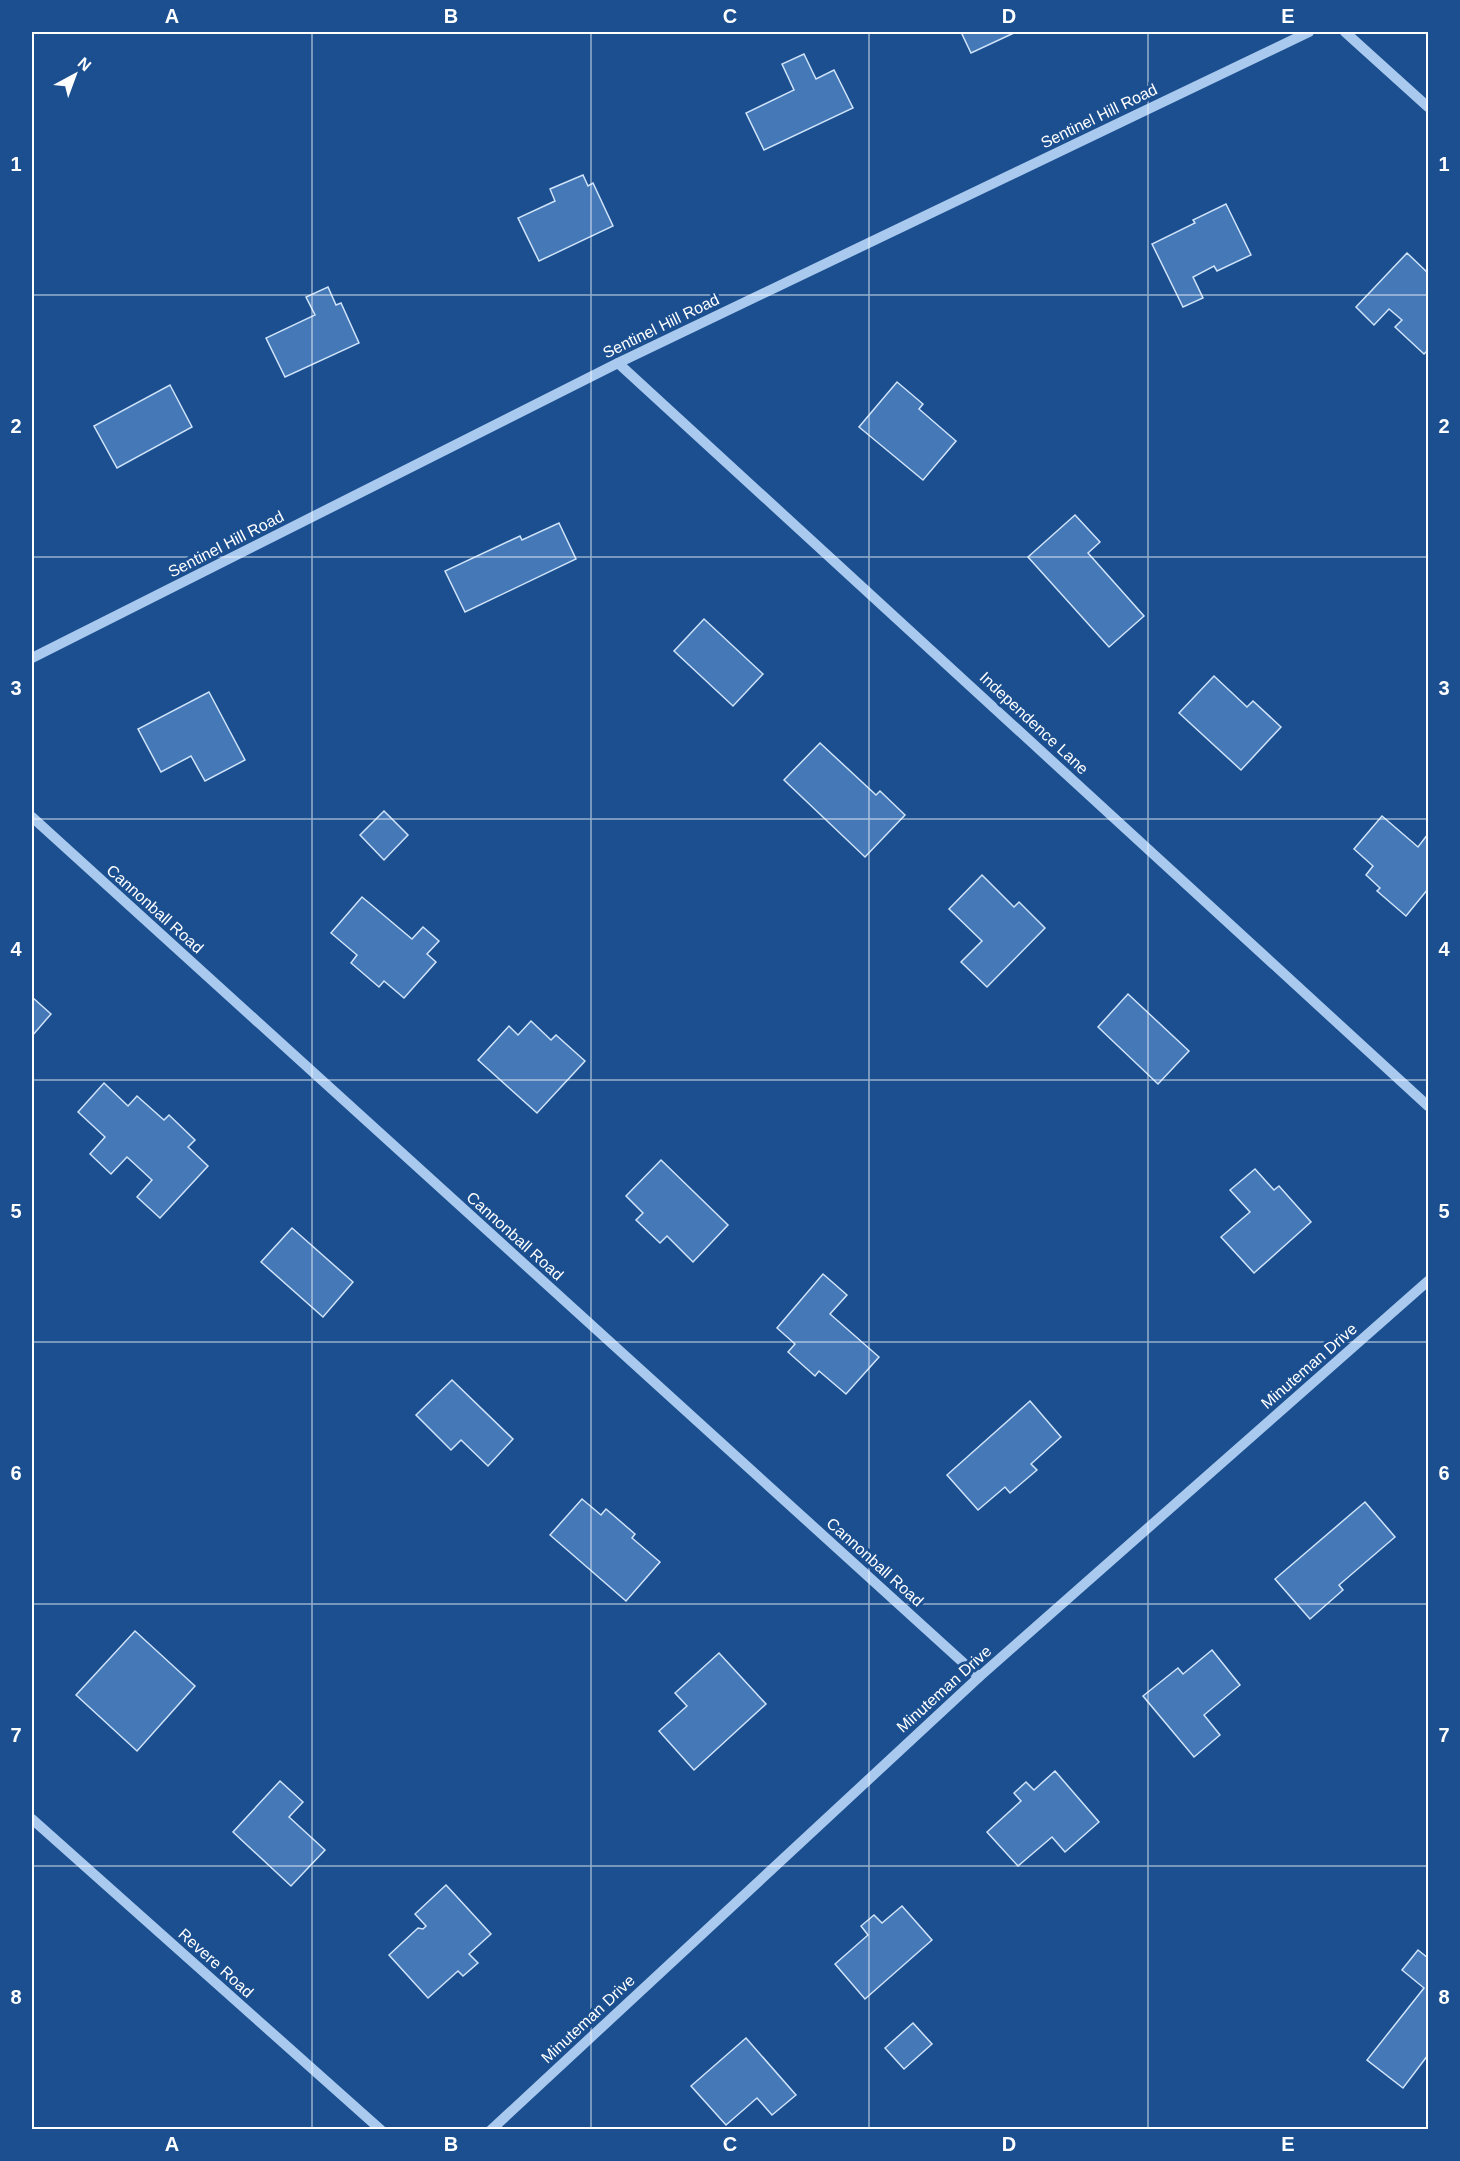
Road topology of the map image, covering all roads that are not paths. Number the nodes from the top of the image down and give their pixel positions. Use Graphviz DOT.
graph roads {
  1 [pos="1309,32"];
  2 [pos="1345,32"];
  3 [pos="1428,107"];
  4 [pos="618,363"];
  5 [pos="32,658"];
  6 [pos="32,817"];
  7 [pos="1428,1106"];
  8 [pos="1428,1281"];
  9 [pos="979,1677"];
  10 [pos="32,1819"];
  11 [pos="381,2130"];
  12 [pos="490,2130"];
  1 -- 4 [label="street, Sentinel Hill Road"];
  2 -- 3 [label="street"];
  4 -- 5 [label="street, Sentinel Hill Road"];
  4 -- 7 [label="street, Independence Lane"];
  6 -- 9 [label="street, Cannonball Road"];
  8 -- 9 [label="street, Minuteman Drive"];
  9 -- 12 [label="street, Minuteman Drive"];
  10 -- 11 [label="street, Revere Road"];
}
